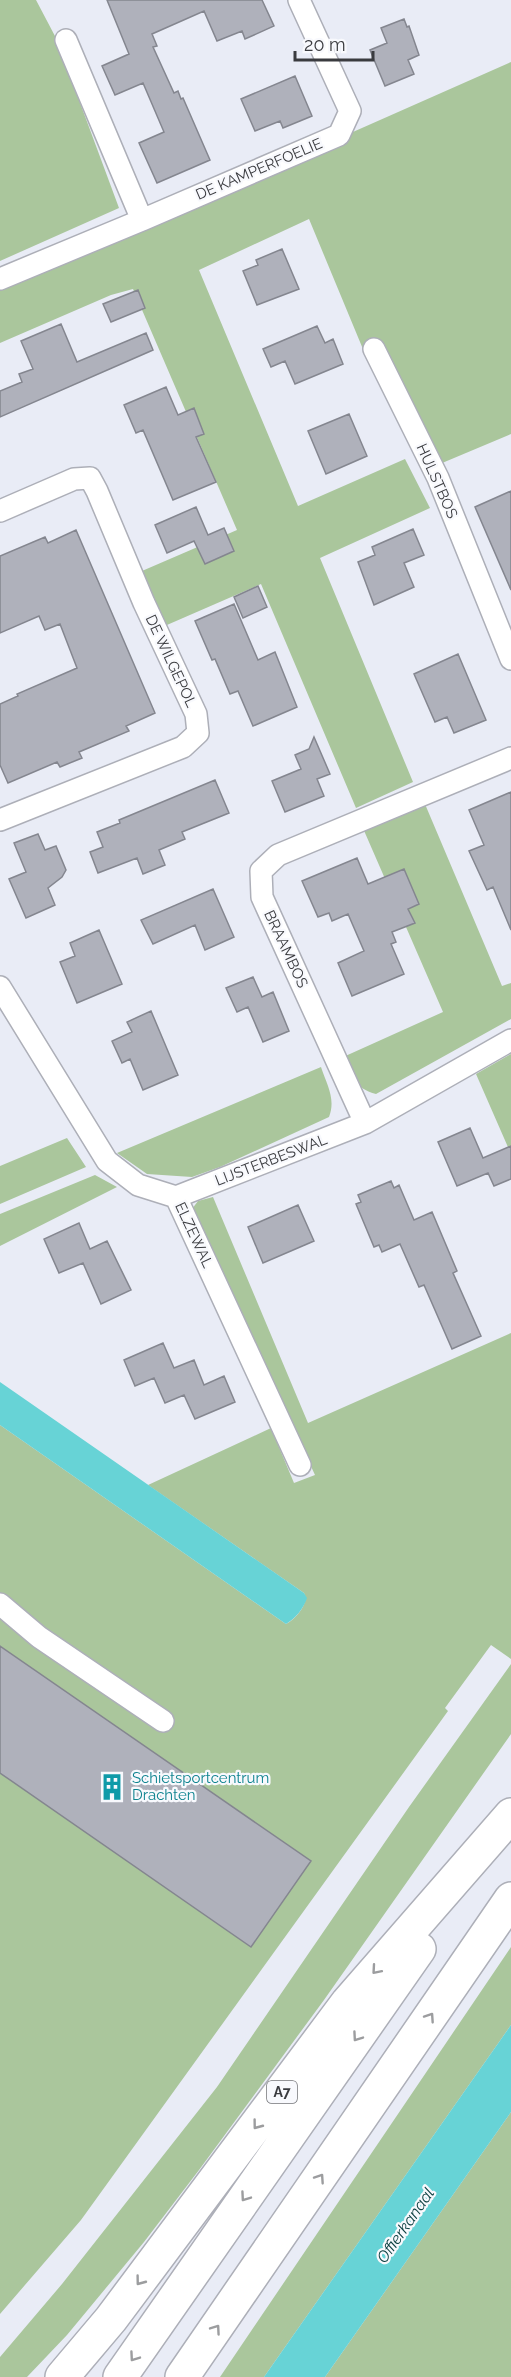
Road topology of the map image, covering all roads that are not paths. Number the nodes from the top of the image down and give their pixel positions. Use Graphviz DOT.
graph roads {
  1 [pos="299,0"];
  2 [pos="66,40"];
  3 [pos="142,220"];
  4 [pos="0,279"];
  5 [pos="374,349"];
  6 [pos="0,511"];
  7 [pos="502,612"];
  8 [pos="511,659"];
  9 [pos="511,758"];
  10 [pos="0,820"];
  11 [pos="0,987"];
  12 [pos="511,1040"];
  13 [pos="366,1123"];
  14 [pos="176,1197"];
  15 [pos="300,1465"];
  16 [pos="0,1604"];
  17 [pos="163,1721"];
  18 [pos="511,1816"];
  19 [pos="511,1899"];
  20 [pos="63,2377"];
  21 [pos="120,2377"];
  22 [pos="182,2377"];
  1 -- 3 [label="street, DE KAMPERFOELIE"];
  2 -- 3 [label="street"];
  3 -- 4 [label="street, DE KAMPERFOELIE"];
  5 -- 7 [label="street, HULSTBOS"];
  6 -- 10 [label="street, DE WILGEPOL"];
  7 -- 8 [label="street, HULSTBOS"];
  9 -- 13 [label="street, BRAAMBOS"];
  11 -- 14 [label="street, ELZEWAL"];
  12 -- 13 [label="street"];
  13 -- 14 [label="street, LIJSTERBESWAL"];
  14 -- 15 [label="street, ELZEWAL"];
  16 -- 17 [label="street"];
  18 -- 20 [label="highway, A7, one-way"];
  18 -- 21 [label="highway, A7, one-way"];
  22 -- 19 [label="highway, one-way"];
}
